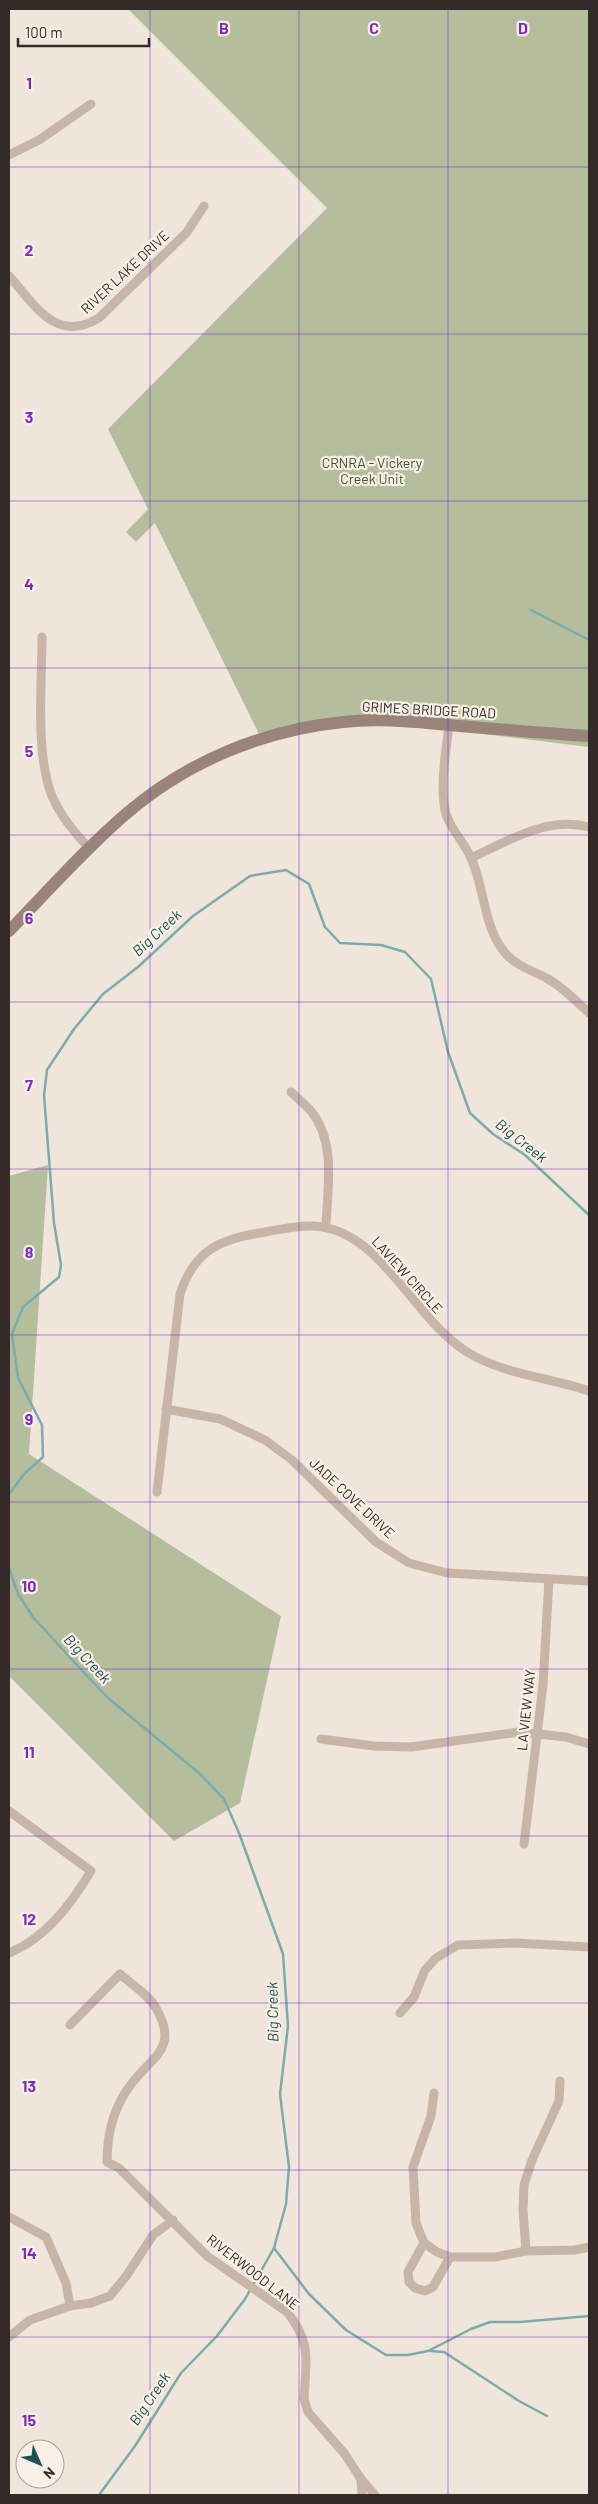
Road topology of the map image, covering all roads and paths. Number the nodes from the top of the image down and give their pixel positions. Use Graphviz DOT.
graph roads {
  1 [pos="91,104"];
  2 [pos="9,155"];
  3 [pos="204,206"];
  4 [pos="9,276"];
  5 [pos="42,637"];
  6 [pos="449,725"];
  7 [pos="589,736"];
  8 [pos="589,827"];
  9 [pos="90,849"];
  10 [pos="471,858"];
  11 [pos="9,931"];
  12 [pos="589,1013"];
  13 [pos="291,1092"];
  14 [pos="326,1228"];
  15 [pos="589,1390"];
  16 [pos="166,1409"];
  17 [pos="157,1492"];
  18 [pos="549,1579"];
  19 [pos="589,1581"];
  20 [pos="537,1732"];
  21 [pos="322,1739"];
  22 [pos="589,1744"];
  23 [pos="9,1811"];
  24 [pos="524,1844"];
  25 [pos="589,1947"];
  26 [pos="9,1953"];
  27 [pos="400,2013"];
  28 [pos="70,2025"];
  29 [pos="560,2081"];
  30 [pos="434,2093"];
  31 [pos="9,2217"];
  32 [pos="172,2220"];
  33 [pos="424,2243"];
  34 [pos="589,2247"];
  35 [pos="526,2251"];
  36 [pos="450,2257"];
  37 [pos="70,2306"];
  38 [pos="9,2337"];
  39 [pos="361,2479"];
  40 [pos="362,2495"];
  41 [pos="374,2495"];
  1 -- 2 [label="street"];
  3 -- 4 [label="street, RIVER LAKE DRIVE"];
  5 -- 9 [label="street"];
  6 -- 7 [label="street, GRIMES BRIDGE ROAD"];
  6 -- 9 [label="street, GRIMES BRIDGE ROAD"];
  6 -- 10 [label="street"];
  8 -- 10 [label="street"];
  9 -- 11 [label="street, GRIMES BRIDGE ROAD"];
  10 -- 12 [label="street"];
  13 -- 14 [label="street"];
  14 -- 15 [label="street, LAVIEW CIRCLE"];
  14 -- 16 [label="street, LAVIEW CIRCLE"];
  16 -- 17 [label="street, LAVIEW CIRCLE"];
  16 -- 18 [label="street, JADE COVE DRIVE"];
  18 -- 19 [label="street, JADE COVE DRIVE"];
  18 -- 20 [label="street, LA VIEW WAY"];
  20 -- 21 [label="street"];
  20 -- 22 [label="street"];
  20 -- 24 [label="street, LA VIEW WAY"];
  23 -- 26 [label="street"];
  25 -- 27 [label="street"];
  28 -- 32 [label="street, RIVERWOOD LANE"];
  29 -- 35 [label="street"];
  30 -- 33 [label="street"];
  31 -- 37 [label="street"];
  32 -- 37 [label="street"];
  32 -- 39 [label="street, RIVERWOOD LANE"];
  33 -- 36 [label="street"];
  33 -- 36 [label="street"];
  34 -- 35 [label="street"];
  35 -- 36 [label="street"];
  37 -- 38 [label="street"];
  39 -- 40 [label="street, RIVERWOOD LANE"];
  39 -- 41 [label="street, RIVERWOOD LANE"];
}
